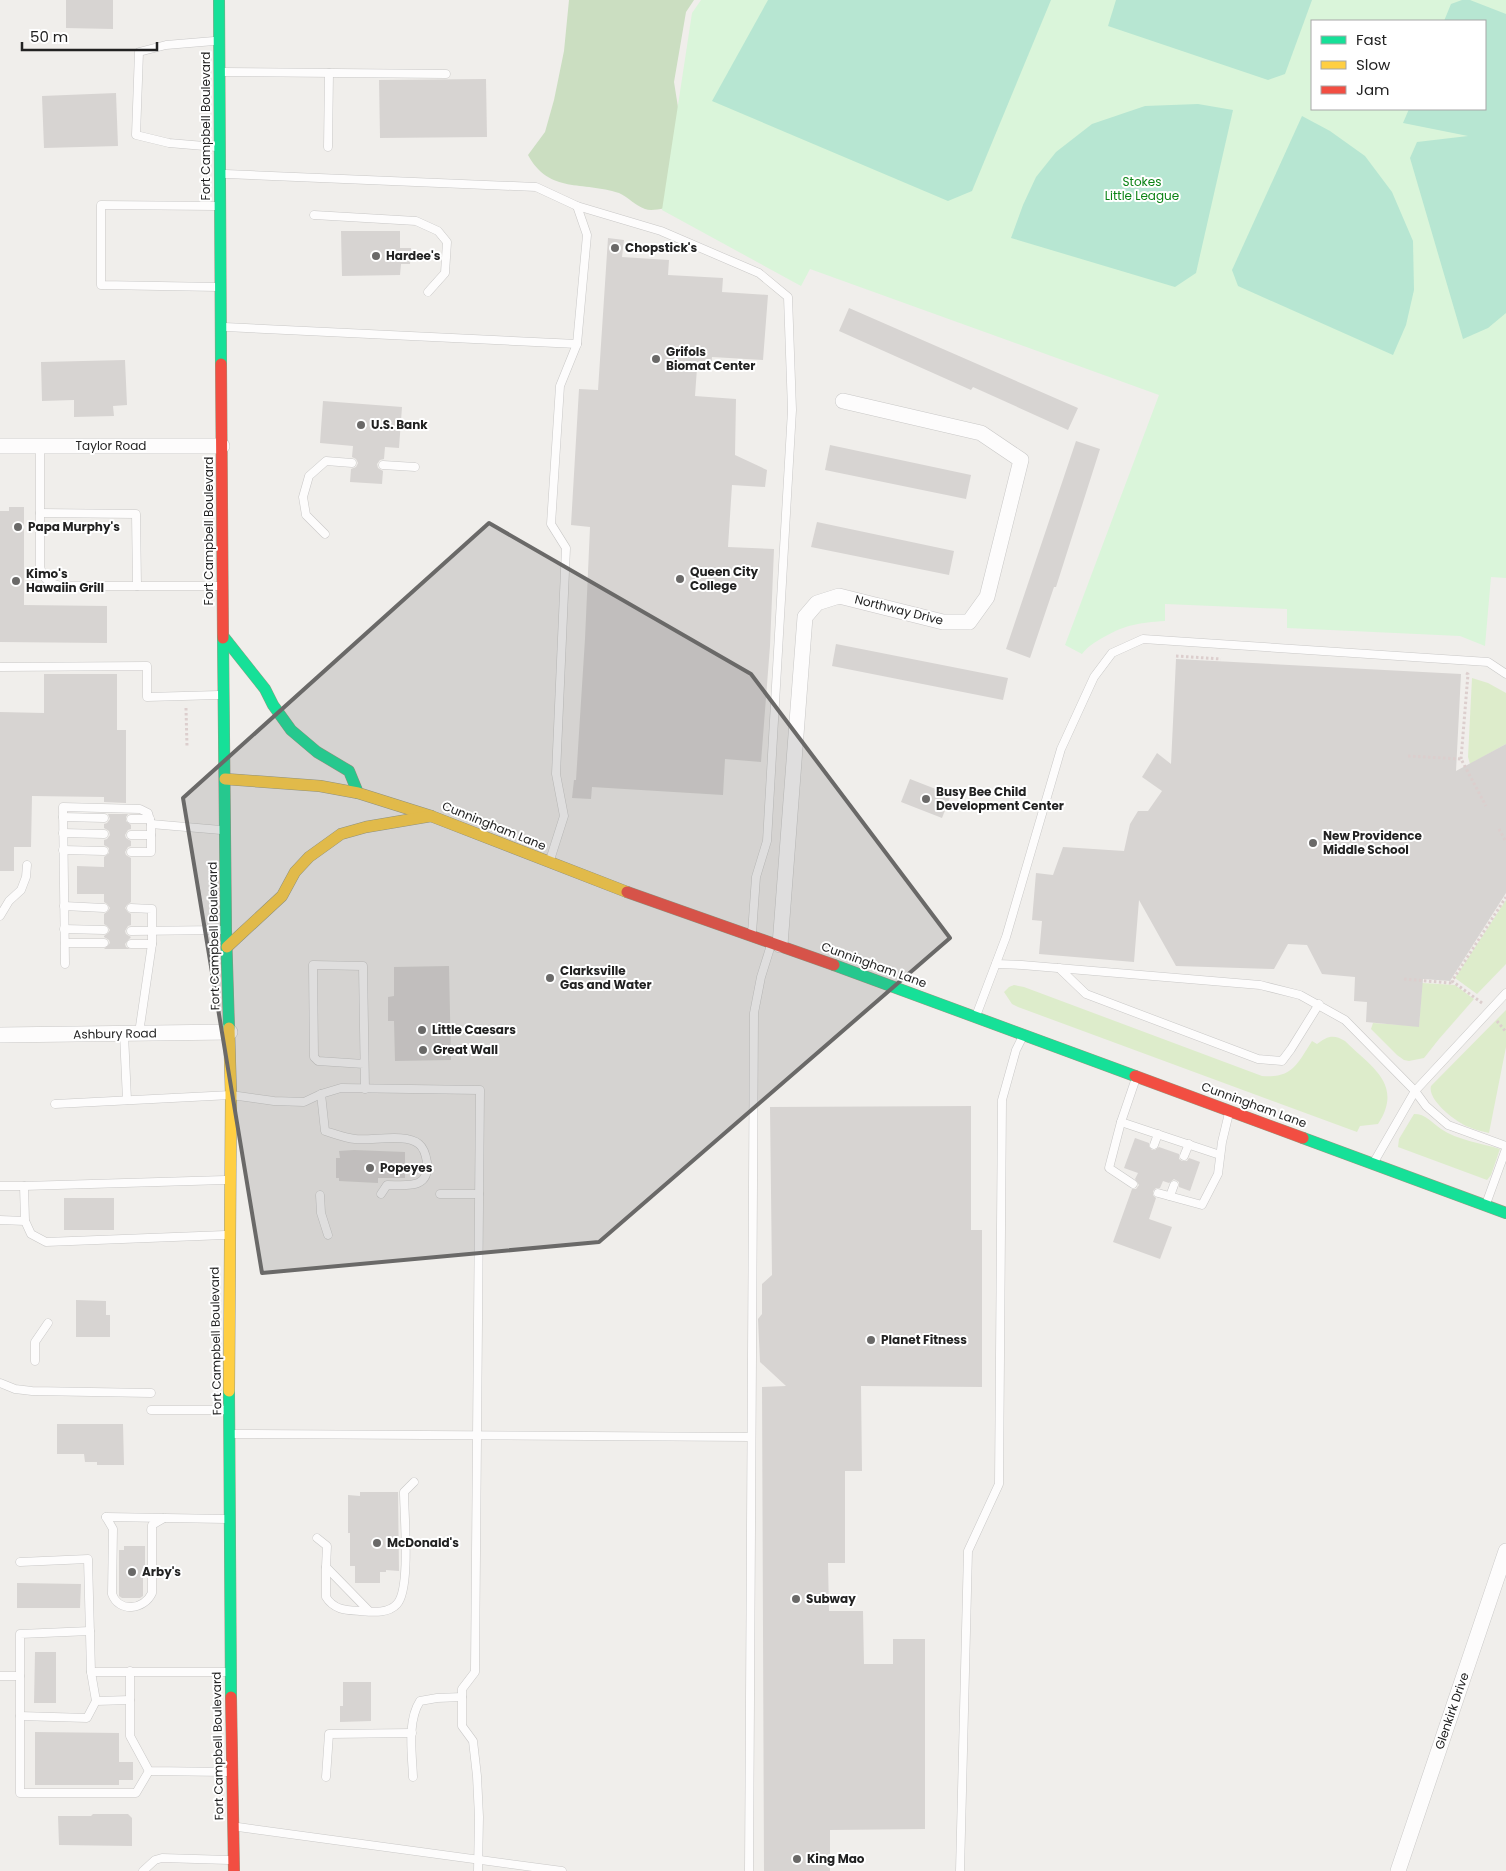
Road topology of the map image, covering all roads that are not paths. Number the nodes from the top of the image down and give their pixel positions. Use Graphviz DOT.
graph roads {
  1 [pos="220,0"];
  2 [pos="220,41"];
  3 [pos="220,72"];
  4 [pos="329,73"];
  5 [pos="446,74"];
  6 [pos="220,147"];
  7 [pos="328,148"];
  8 [pos="221,174"];
  9 [pos="220,206"];
  10 [pos="577,206"];
  11 [pos="314,215"];
  12 [pos="220,287"];
  13 [pos="428,292"];
  14 [pos="220,326"];
  15 [pos="577,344"];
  16 [pos="843,401"];
  17 [pos="0,446"];
  18 [pos="40,446"];
  19 [pos="222,446"];
  20 [pos="352,463"];
  21 [pos="384,464"];
  22 [pos="415,467"];
  23 [pos="40,513"];
  24 [pos="325,534"];
  25 [pos="137,586"];
  26 [pos="223,586"];
  27 [pos="223,636"];
  28 [pos="0,667"];
  29 [pos="1506,674"];
  30 [pos="224,695"];
  31 [pos="225,779"];
  32 [pos="358,793"];
  33 [pos="431,816"];
  34 [pos="63,817"];
  35 [pos="104,818"];
  36 [pos="131,819"];
  37 [pos="150,822"];
  38 [pos="225,830"];
  39 [pos="63,833"];
  40 [pos="104,834"];
  41 [pos="131,835"];
  42 [pos="151,836"];
  43 [pos="63,850"];
  44 [pos="104,851"];
  45 [pos="131,852"];
  46 [pos="549,863"];
  47 [pos="27,864"];
  48 [pos="64,906"];
  49 [pos="104,908"];
  50 [pos="131,908"];
  51 [pos="0,916"];
  52 [pos="64,929"];
  53 [pos="104,930"];
  54 [pos="131,930"];
  55 [pos="226,930"];
  56 [pos="152,931"];
  57 [pos="752,935"];
  58 [pos="64,943"];
  59 [pos="104,943"];
  60 [pos="131,944"];
  61 [pos="152,944"];
  62 [pos="776,944"];
  63 [pos="227,947"];
  64 [pos="65,964"];
  65 [pos="996,964"];
  66 [pos="1059,968"];
  67 [pos="1506,993"];
  68 [pos="1319,1004"];
  69 [pos="975,1017"];
  70 [pos="230,1032"];
  71 [pos="131,1034"];
  72 [pos="1024,1034"];
  73 [pos="0,1035"];
  74 [pos="364,1064"];
  75 [pos="1137,1076"];
  76 [pos="364,1089"];
  77 [pos="1415,1091"];
  78 [pos="321,1094"];
  79 [pos="231,1095"];
  80 [pos="127,1100"];
  81 [pos="55,1104"];
  82 [pos="1230,1111"];
  83 [pos="1121,1122"];
  84 [pos="1158,1134"];
  85 [pos="1189,1144"];
  86 [pos="1154,1145"];
  87 [pos="1506,1147"];
  88 [pos="1220,1154"];
  89 [pos="1184,1156"];
  90 [pos="1373,1164"];
  91 [pos="229,1180"];
  92 [pos="1133,1184"];
  93 [pos="1174,1185"];
  94 [pos="0,1186"];
  95 [pos="24,1186"];
  96 [pos="1158,1193"];
  97 [pos="381,1194"];
  98 [pos="440,1194"];
  99 [pos="479,1194"];
  100 [pos="320,1195"];
  101 [pos="1170,1196"];
  102 [pos="1486,1205"];
  103 [pos="1506,1213"];
  104 [pos="0,1220"];
  105 [pos="26,1221"];
  106 [pos="228,1235"];
  107 [pos="328,1235"];
  108 [pos="48,1323"];
  109 [pos="35,1361"];
  110 [pos="0,1383"];
  111 [pos="151,1392"];
  112 [pos="151,1410"];
  113 [pos="230,1410"];
  114 [pos="230,1434"];
  115 [pos="477,1436"];
  116 [pos="751,1438"];
  117 [pos="414,1482"];
  118 [pos="164,1518"];
  119 [pos="230,1519"];
  120 [pos="317,1538"];
  121 [pos="1506,1551"];
  122 [pos="20,1562"];
  123 [pos="326,1567"];
  124 [pos="369,1612"];
  125 [pos="90,1631"];
  126 [pos="130,1671"];
  127 [pos="91,1672"];
  128 [pos="230,1672"];
  129 [pos="0,1676"];
  130 [pos="20,1676"];
  131 [pos="462,1697"];
  132 [pos="130,1700"];
  133 [pos="96,1701"];
  134 [pos="20,1716"];
  135 [pos="412,1733"];
  136 [pos="149,1772"];
  137 [pos="232,1772"];
  138 [pos="326,1777"];
  139 [pos="412,1777"];
  140 [pos="233,1826"];
  141 [pos="478,1860"];
  142 [pos="234,1865"];
  143 [pos="143,1871"];
  144 [pos="478,1871"];
  145 [pos="562,1871"];
  146 [pos="749,1871"];
  147 [pos="960,1871"];
  148 [pos="1398,1871"];
  1 -- 2 [label="main road, Fort Campbell Boulevard"];
  2 -- 3 [label="main road, Fort Campbell Boulevard"];
  2 -- 6 [label="lane"];
  3 -- 4 [label="lane"];
  3 -- 6 [label="main road, Fort Campbell Boulevard"];
  4 -- 5 [label="lane"];
  4 -- 7 [label="lane"];
  6 -- 8 [label="main road, Fort Campbell Boulevard"];
  8 -- 9 [label="main road, Fort Campbell Boulevard"];
  8 -- 10 [label="lane"];
  9 -- 12 [label="main road, Fort Campbell Boulevard"];
  9 -- 12 [label="lane"];
  10 -- 15 [label="lane"];
  10 -- 57 [label="lane"];
  11 -- 13 [label="lane"];
  12 -- 14 [label="main road, Fort Campbell Boulevard"];
  14 -- 15 [label="lane"];
  14 -- 19 [label="main road, Fort Campbell Boulevard"];
  15 -- 46 [label="lane"];
  16 -- 62 [label="street, Northway Drive"];
  17 -- 18 [label="street, Taylor Road"];
  18 -- 19 [label="street, Taylor Road"];
  18 -- 23 [label="lane"];
  19 -- 26 [label="main road, Fort Campbell Boulevard"];
  20 -- 24 [label="lane"];
  21 -- 22 [label="lane"];
  23 -- 25 [label="lane"];
  23 -- 25 [label="lane"];
  25 -- 26 [label="lane"];
  26 -- 27 [label="main road, Fort Campbell Boulevard"];
  27 -- 30 [label="main road, Fort Campbell Boulevard"];
  27 -- 32 [label="main road"];
  28 -- 30 [label="lane"];
  29 -- 65 [label="lane"];
  30 -- 31 [label="main road, Fort Campbell Boulevard"];
  31 -- 32 [label="main road, Cunningham Lane"];
  31 -- 38 [label="main road, Fort Campbell Boulevard"];
  32 -- 33 [label="main road, Cunningham Lane"];
  33 -- 46 [label="main road, Cunningham Lane"];
  33 -- 63 [label="main road"];
  34 -- 35 [label="lane"];
  34 -- 37 [label="lane"];
  34 -- 39 [label="lane"];
  36 -- 37 [label="lane"];
  37 -- 38 [label="lane"];
  37 -- 42 [label="lane"];
  38 -- 55 [label="main road, Fort Campbell Boulevard"];
  39 -- 40 [label="lane"];
  39 -- 43 [label="lane"];
  41 -- 42 [label="lane"];
  42 -- 45 [label="lane"];
  43 -- 44 [label="lane"];
  43 -- 48 [label="lane"];
  46 -- 57 [label="main road, Cunningham Lane"];
  47 -- 51 [label="lane"];
  48 -- 49 [label="lane"];
  48 -- 52 [label="lane"];
  50 -- 56 [label="lane"];
  52 -- 53 [label="lane"];
  52 -- 58 [label="lane"];
  54 -- 56 [label="lane"];
  55 -- 56 [label="lane"];
  55 -- 63 [label="main road, Fort Campbell Boulevard"];
  56 -- 61 [label="lane"];
  57 -- 62 [label="main road, Cunningham Lane"];
  58 -- 59 [label="lane"];
  58 -- 64 [label="lane"];
  60 -- 61 [label="lane"];
  61 -- 71 [label="lane"];
  62 -- 69 [label="main road, Cunningham Lane"];
  62 -- 116 [label="lane"];
  63 -- 70 [label="main road, Fort Campbell Boulevard"];
  65 -- 66 [label="lane"];
  65 -- 69 [label="lane"];
  66 -- 68 [label="lane"];
  66 -- 68 [label="lane"];
  67 -- 77 [label="lane"];
  68 -- 77 [label="lane"];
  69 -- 72 [label="main road, Cunningham Lane"];
  70 -- 71 [label="street, Ashbury Road"];
  70 -- 79 [label="main road, Fort Campbell Boulevard"];
  71 -- 73 [label="street, Ashbury Road"];
  71 -- 80 [label="lane"];
  72 -- 75 [label="main road, Cunningham Lane"];
  72 -- 147 [label="lane"];
  74 -- 74 [label="lane"];
  74 -- 76 [label="lane"];
  75 -- 82 [label="main road, Cunningham Lane"];
  75 -- 83 [label="lane"];
  76 -- 78 [label="lane"];
  76 -- 99 [label="lane"];
  77 -- 87 [label="lane"];
  77 -- 90 [label="lane"];
  78 -- 79 [label="lane"];
  78 -- 97 [label="lane"];
  79 -- 80 [label="lane"];
  79 -- 91 [label="main road, Fort Campbell Boulevard"];
  80 -- 81 [label="lane"];
  82 -- 88 [label="lane"];
  82 -- 90 [label="main road, Cunningham Lane"];
  83 -- 84 [label="lane"];
  83 -- 92 [label="lane"];
  84 -- 85 [label="lane"];
  84 -- 86 [label="lane"];
  85 -- 88 [label="lane"];
  85 -- 89 [label="lane"];
  87 -- 102 [label="lane"];
  88 -- 101 [label="lane"];
  90 -- 102 [label="main road, Cunningham Lane"];
  91 -- 95 [label="lane"];
  91 -- 106 [label="main road, Fort Campbell Boulevard"];
  93 -- 101 [label="lane"];
  94 -- 95 [label="lane"];
  95 -- 105 [label="lane"];
  96 -- 101 [label="lane"];
  98 -- 99 [label="lane"];
  99 -- 115 [label="lane"];
  100 -- 107 [label="lane"];
  102 -- 103 [label="main road, Cunningham Lane"];
  104 -- 105 [label="lane"];
  105 -- 106 [label="lane"];
  106 -- 113 [label="main road, Fort Campbell Boulevard"];
  108 -- 109 [label="lane"];
  110 -- 111 [label="lane"];
  112 -- 113 [label="lane"];
  113 -- 114 [label="main road, Fort Campbell Boulevard"];
  114 -- 115 [label="lane"];
  114 -- 119 [label="main road, Fort Campbell Boulevard"];
  115 -- 116 [label="lane"];
  115 -- 131 [label="lane"];
  116 -- 146 [label="lane"];
  117 -- 124 [label="lane"];
  118 -- 118 [label="lane"];
  118 -- 119 [label="lane"];
  119 -- 128 [label="main road, Fort Campbell Boulevard"];
  120 -- 123 [label="lane"];
  121 -- 148 [label="street, Glenkirk Drive"];
  122 -- 125 [label="lane"];
  123 -- 124 [label="lane"];
  123 -- 124 [label="lane"];
  125 -- 127 [label="lane"];
  125 -- 130 [label="lane"];
  126 -- 127 [label="lane"];
  126 -- 128 [label="lane"];
  126 -- 132 [label="lane"];
  127 -- 133 [label="lane"];
  128 -- 137 [label="main road, Fort Campbell Boulevard"];
  129 -- 130 [label="lane"];
  130 -- 134 [label="lane"];
  131 -- 135 [label="lane"];
  131 -- 141 [label="lane"];
  132 -- 133 [label="lane"];
  132 -- 136 [label="lane"];
  133 -- 134 [label="lane"];
  134 -- 136 [label="lane"];
  135 -- 138 [label="lane"];
  135 -- 139 [label="lane"];
  136 -- 137 [label="lane"];
  137 -- 140 [label="main road, Fort Campbell Boulevard"];
  140 -- 141 [label="lane"];
  140 -- 142 [label="main road, Fort Campbell Boulevard"];
  141 -- 144 [label="lane"];
  141 -- 145 [label="lane"];
  142 -- 143 [label="lane"];
}
